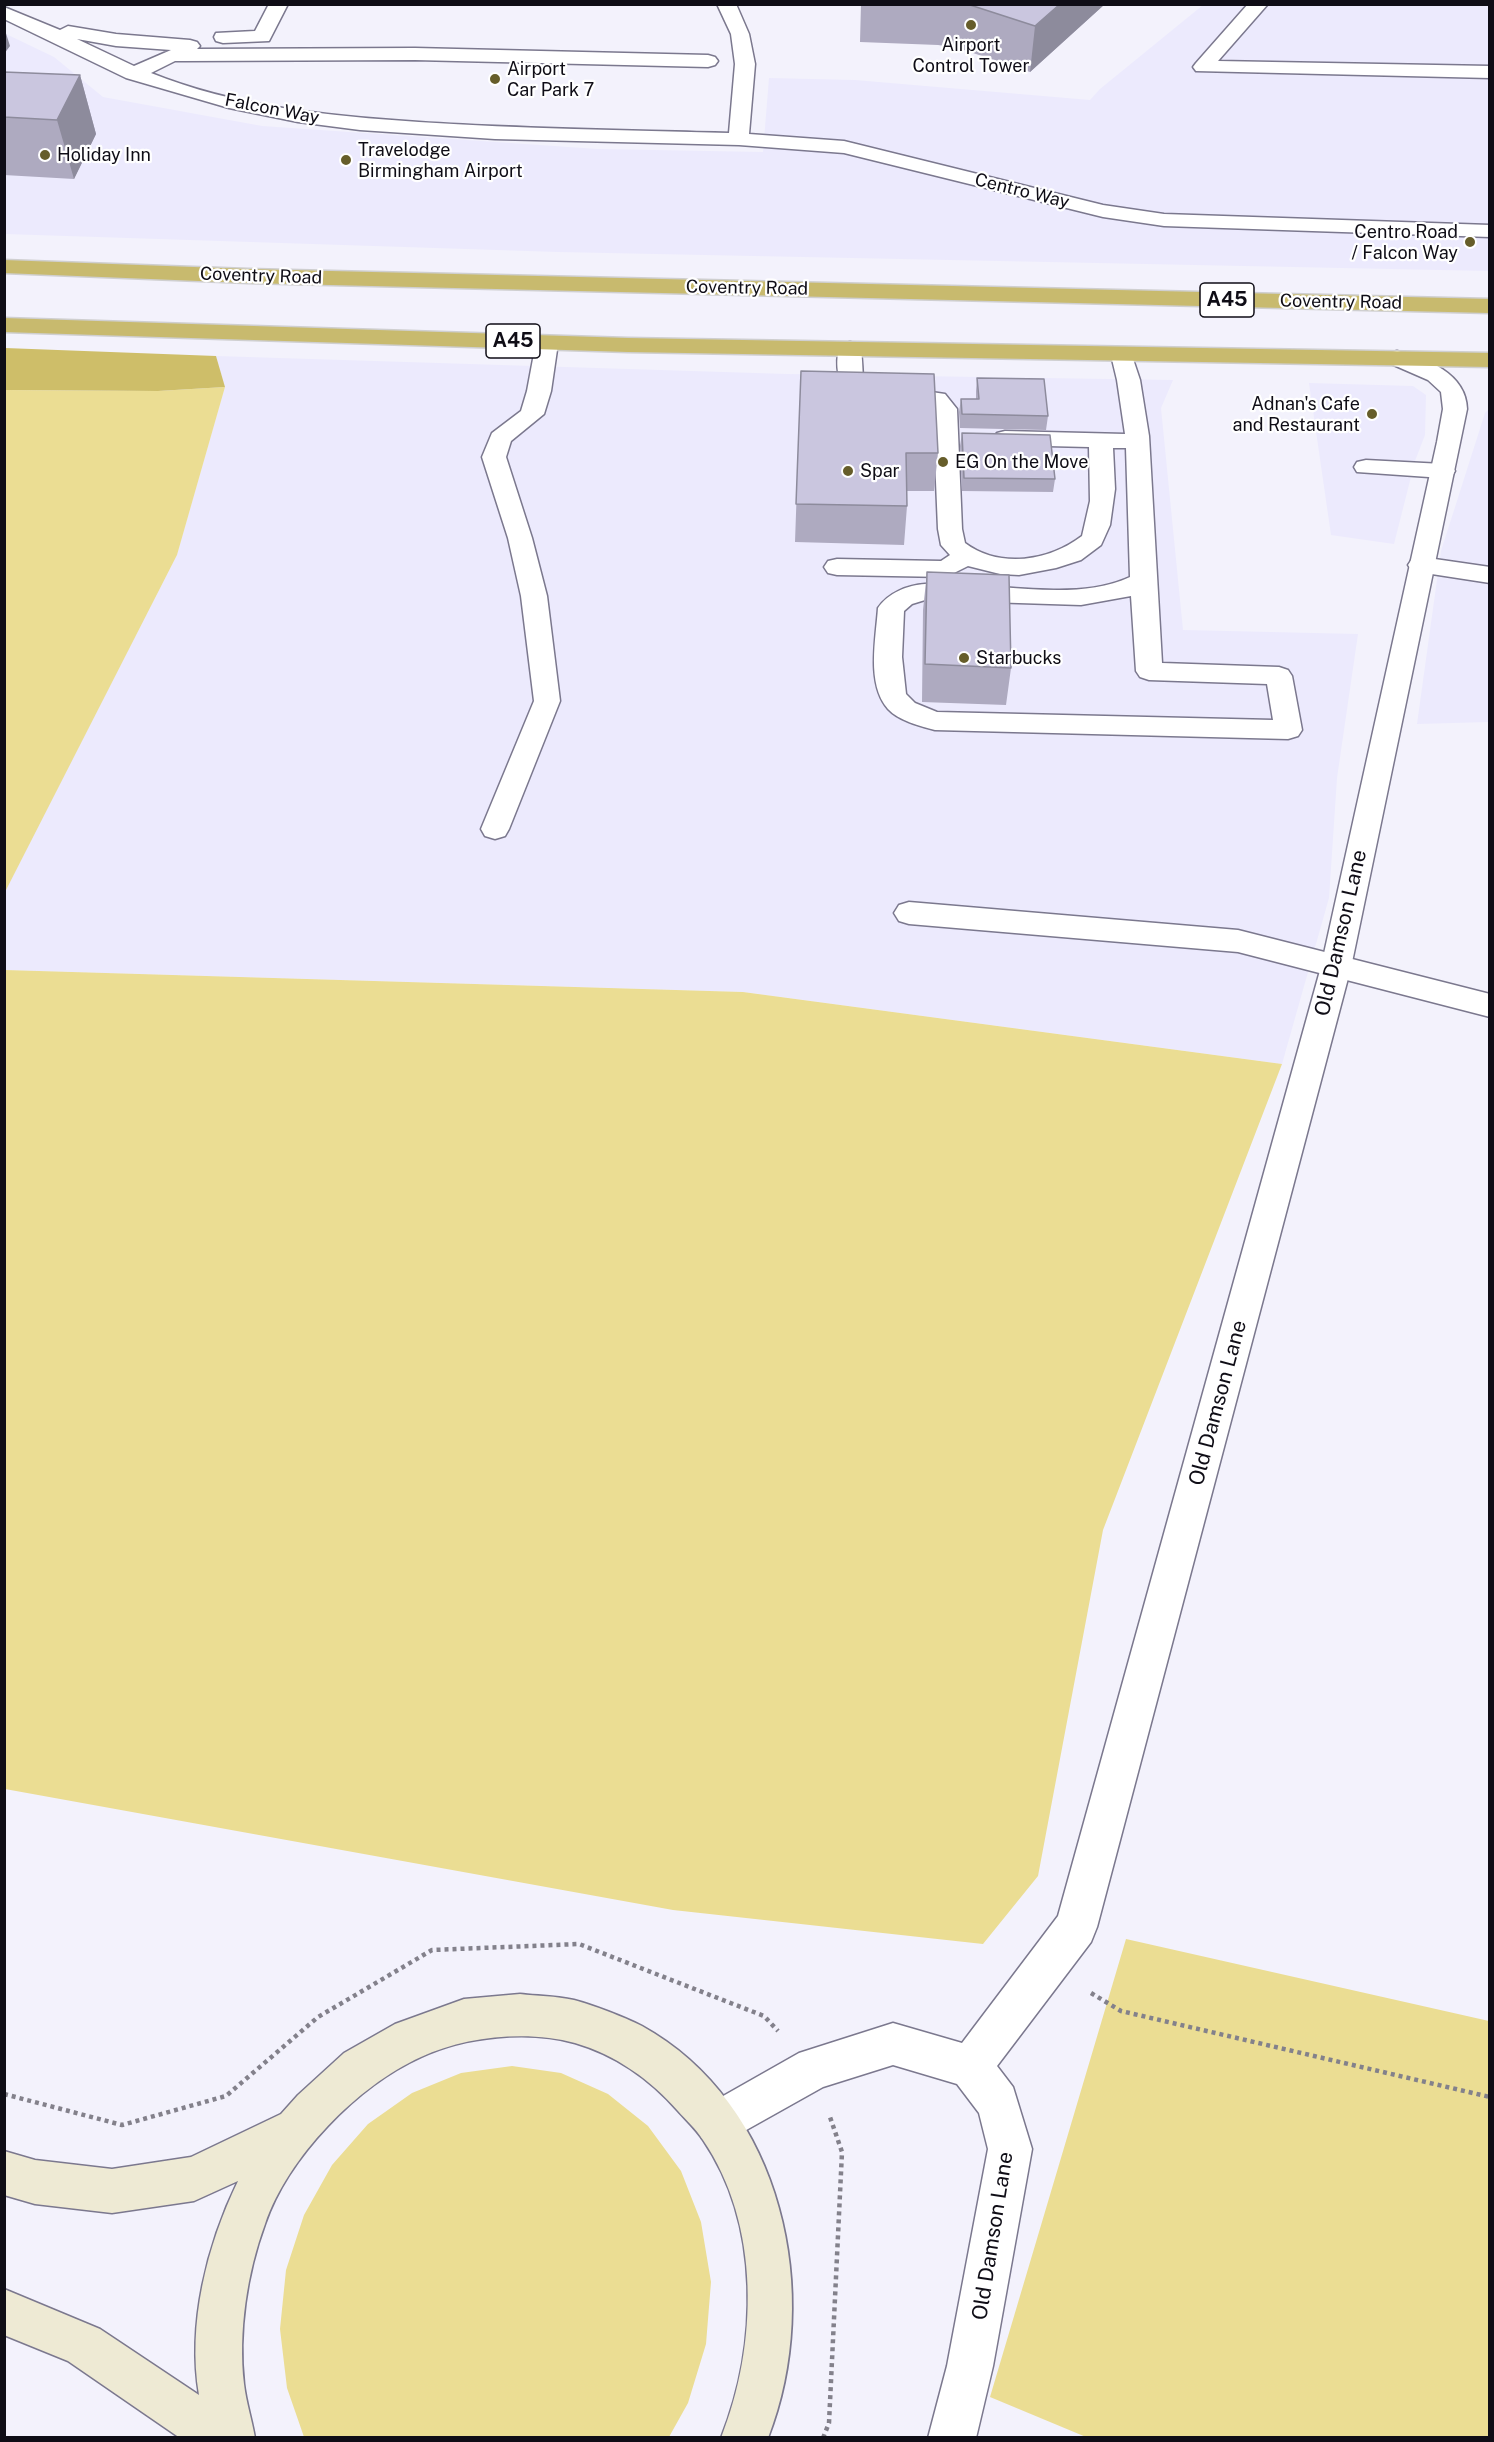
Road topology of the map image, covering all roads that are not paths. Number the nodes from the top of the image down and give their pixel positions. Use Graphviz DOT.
graph roads {
  1 [pos="279,4"];
  2 [pos="726,4"];
  3 [pos="1259,4"];
  4 [pos="4,12"];
  5 [pos="40,27"];
  6 [pos="116,39"];
  7 [pos="337,54"];
  8 [pos="708,61"];
  9 [pos="1490,72"];
  10 [pos="133,74"];
  11 [pos="557,135"];
  12 [pos="739,139"];
  13 [pos="1490,231"];
  14 [pos="4,266"];
  15 [pos="1490,306"];
  16 [pos="4,318"];
  17 [pos="4,325"];
  18 [pos="79,328"];
  19 [pos="547,342"];
  20 [pos="850,350"];
  21 [pos="1122,355"];
  22 [pos="1397,358"];
  23 [pos="1490,360"];
  24 [pos="966,437"];
  25 [pos="1101,440"];
  26 [pos="1137,441"];
  27 [pos="1366,467"];
  28 [pos="1443,471"];
  29 [pos="968,556"];
  30 [pos="1421,564"];
  31 [pos="837,567"];
  32 [pos="1490,575"];
  33 [pos="1143,581"];
  34 [pos="495,829"];
  35 [pos="909,913"];
  36 [pos="1336,967"];
  37 [pos="1490,1006"];
  38 [pos="970,2067"];
  39 [pos="717,2123"];
  40 [pos="294,2130"];
  41 [pos="4,2173"];
  42 [pos="4,2312"];
  43 [pos="222,2438"];
  44 [pos="231,2438"];
  45 [pos="744,2438"];
  46 [pos="952,2438"];
  1 -- 6 [label="street"];
  2 -- 12 [label="street"];
  3 -- 9 [label="street"];
  4 -- 5 [label="street, Falcon Way"];
  5 -- 6 [label="street"];
  5 -- 10 [label="street, Falcon Way"];
  6 -- 7 [label="street"];
  7 -- 8 [label="street"];
  7 -- 10 [label="street"];
  10 -- 11 [label="street, Falcon Way"];
  11 -- 12 [label="street, Centro Way"];
  12 -- 13 [label="street, Centro Way"];
  14 -- 15 [label="highway, Coventry Road / A45"];
  16 -- 18 [label="highway"];
  17 -- 18 [label="highway, A45"];
  18 -- 19 [label="highway, A45"];
  19 -- 20 [label="highway, A45"];
  19 -- 34 [label="street"];
  20 -- 21 [label="highway, A45"];
  20 -- 24 [label="street"];
  21 -- 22 [label="highway, A45"];
  21 -- 26 [label="street"];
  22 -- 23 [label="highway, A45"];
  22 -- 28 [label="street, Old Damson Lane"];
  24 -- 25 [label="street"];
  24 -- 29 [label="street"];
  25 -- 26 [label="street"];
  25 -- 29 [label="street"];
  26 -- 33 [label="street"];
  27 -- 28 [label="street"];
  28 -- 30 [label="street, Old Damson Lane"];
  29 -- 31 [label="street"];
  30 -- 32 [label="street"];
  30 -- 36 [label="street, Old Damson Lane"];
  33 -- 33 [label="street"];
  35 -- 36 [label="street"];
  36 -- 37 [label="street"];
  36 -- 38 [label="street, Old Damson Lane"];
  38 -- 39 [label="street"];
  38 -- 46 [label="street, Old Damson Lane"];
  39 -- 40 [label="street"];
  39 -- 45 [label="street"];
  40 -- 41 [label="street"];
  40 -- 44 [label="street"];
  42 -- 43 [label="street"];
}
